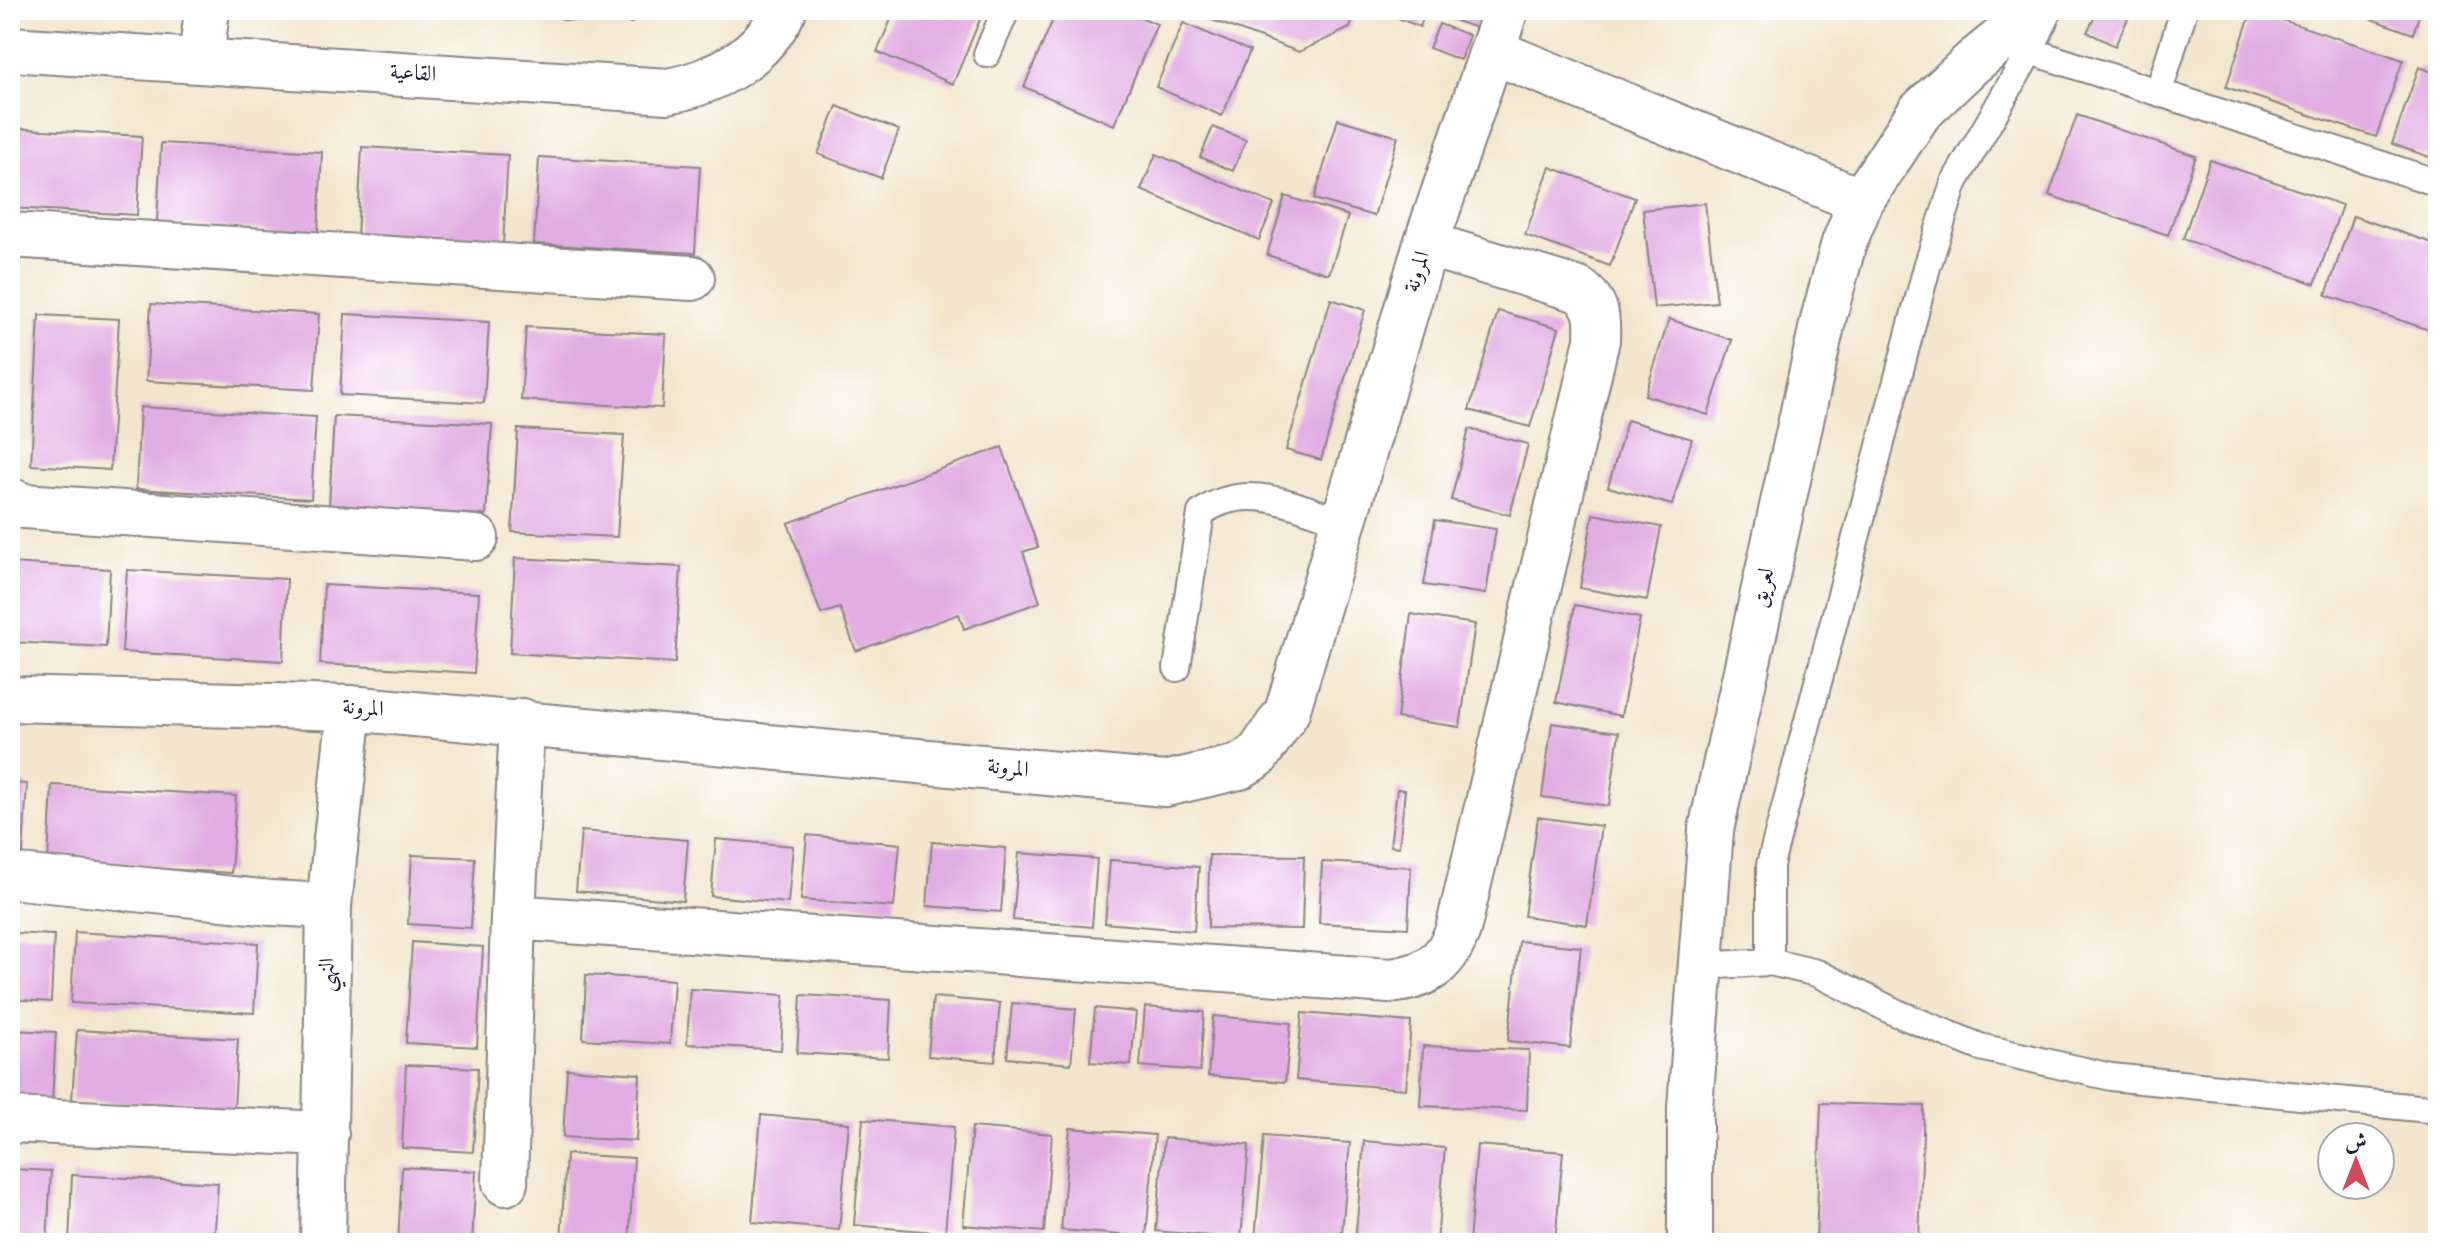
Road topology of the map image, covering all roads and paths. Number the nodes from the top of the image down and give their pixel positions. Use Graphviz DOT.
graph roads {
  1 [pos="207,10"];
  2 [pos="784,10"];
  3 [pos="1006,10"];
  4 [pos="1506,10"];
  5 [pos="2049,10"];
  6 [pos="2184,10"];
  7 [pos="2034,31"];
  8 [pos="10,49"];
  9 [pos="1492,51"];
  10 [pos="987,54"];
  11 [pos="201,60"];
  12 [pos="2159,91"];
  13 [pos="2438,183"];
  14 [pos="1861,201"];
  15 [pos="10,235"];
  16 [pos="1426,244"];
  17 [pos="692,278"];
  18 [pos="10,500"];
  19 [pos="1344,522"];
  20 [pos="476,538"];
  21 [pos="1177,668"];
  22 [pos="10,699"];
  23 [pos="350,708"];
  24 [pos="522,721"];
  25 [pos="10,876"];
  26 [pos="329,906"];
  27 [pos="513,917"];
  28 [pos="1770,962"];
  29 [pos="1700,966"];
  30 [pos="2438,1110"];
  31 [pos="10,1120"];
  32 [pos="326,1134"];
  33 [pos="505,1183"];
  34 [pos="323,1243"];
  35 [pos="1690,1243"];
  1 -- 11 [label="street"];
  2 -- 11 [label="street, القاعية"];
  3 -- 10 [label="lane"];
  4 -- 9 [label="street, المرونة"];
  5 -- 7 [label="lane, لعريق"];
  6 -- 12 [label="lane"];
  7 -- 12 [label="lane"];
  7 -- 14 [label="street, لعريق"];
  7 -- 28 [label="lane, لعريق"];
  8 -- 11 [label="street, القاعية"];
  9 -- 14 [label="street"];
  9 -- 16 [label="street, المرونة"];
  12 -- 13 [label="lane"];
  14 -- 29 [label="street, لعريق"];
  15 -- 17 [label="street"];
  16 -- 19 [label="street, المرونة"];
  16 -- 27 [label="street"];
  18 -- 20 [label="street"];
  19 -- 21 [label="lane"];
  19 -- 24 [label="street, المرونة"];
  22 -- 23 [label="street, المرونة"];
  23 -- 24 [label="street, المرونة"];
  23 -- 26 [label="street, النهي"];
  24 -- 27 [label="street"];
  25 -- 26 [label="street"];
  26 -- 32 [label="street, النهي"];
  27 -- 33 [label="street"];
  28 -- 29 [label="lane"];
  28 -- 30 [label="lane"];
  29 -- 35 [label="street, لعريق"];
  31 -- 32 [label="street"];
  32 -- 34 [label="street, النهي"];
}
